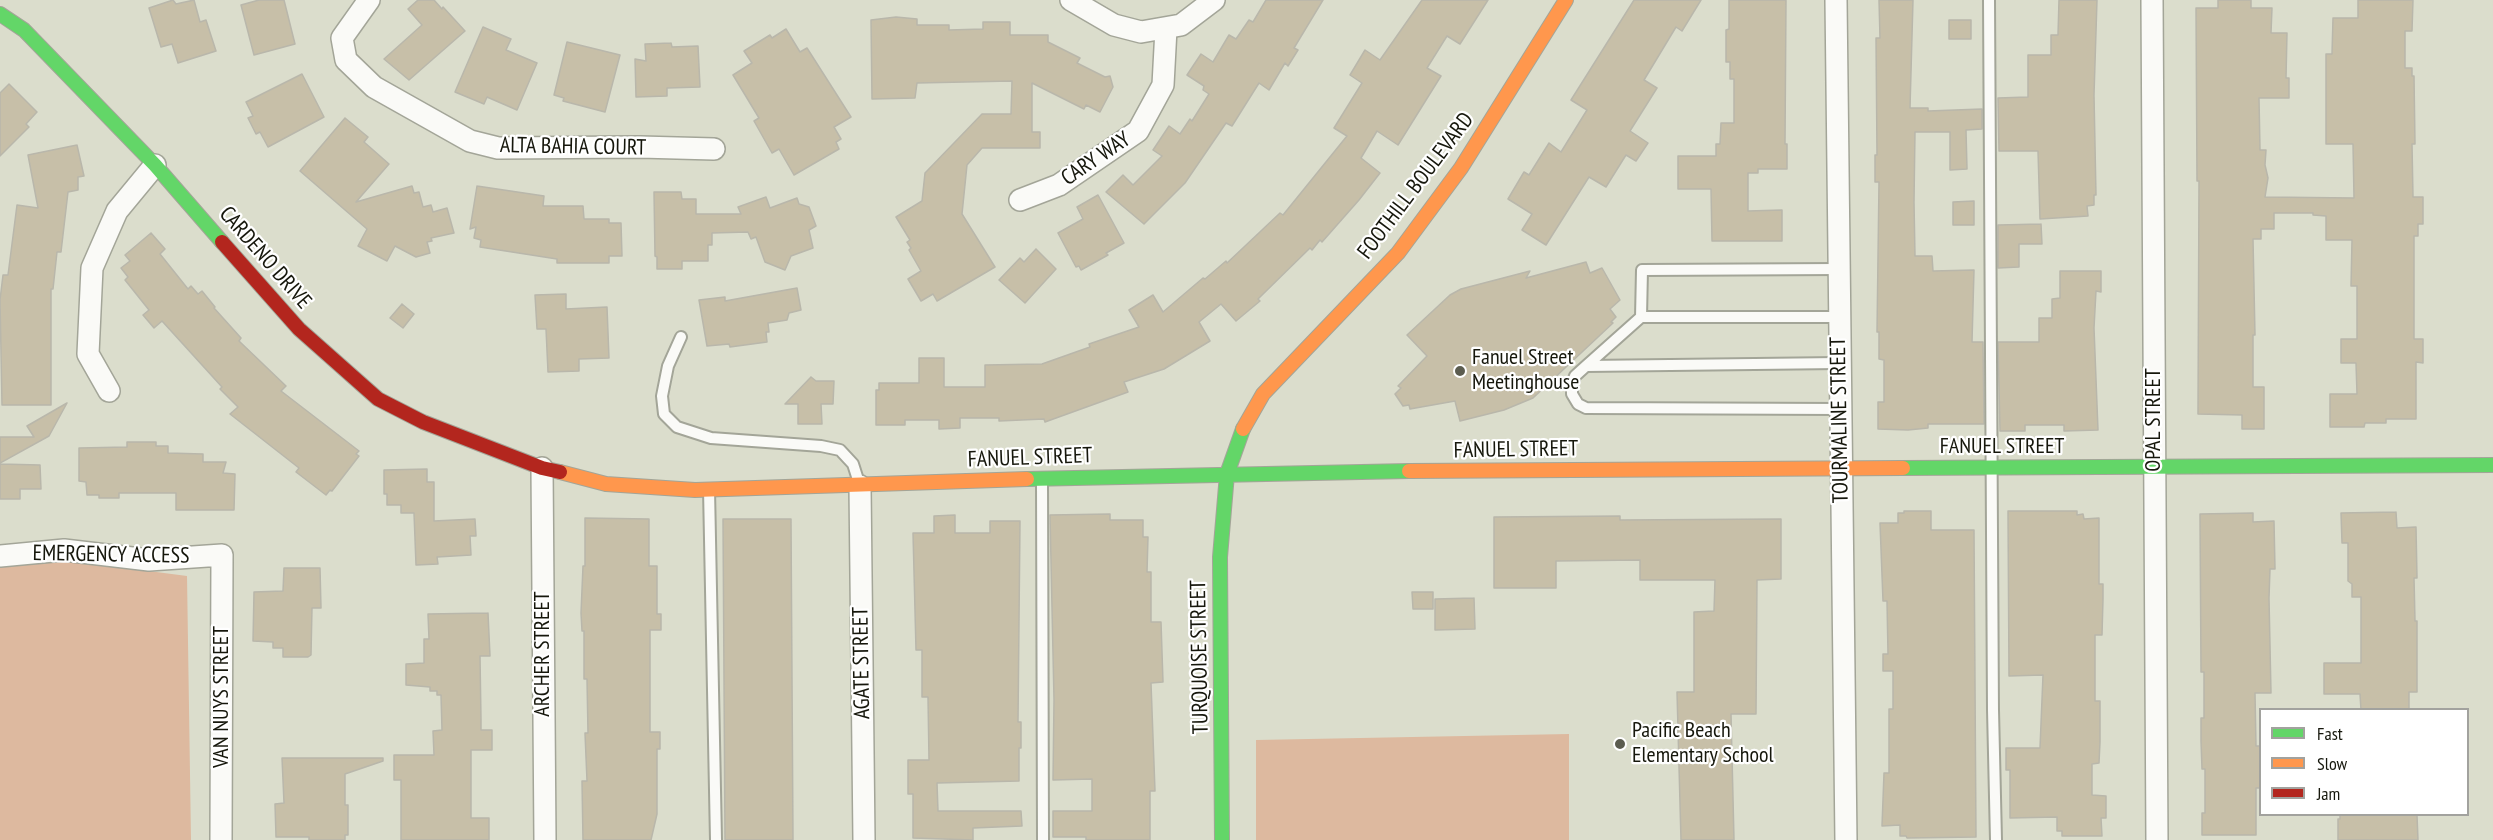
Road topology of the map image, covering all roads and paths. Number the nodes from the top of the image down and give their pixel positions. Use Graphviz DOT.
graph roads {
  1 [pos="369,0"];
  2 [pos="1071,0"];
  3 [pos="1214,0"];
  4 [pos="1566,0"];
  5 [pos="1836,0"];
  6 [pos="1989,0"];
  7 [pos="2151,0"];
  8 [pos="0,14"];
  9 [pos="1166,28"];
  10 [pos="714,149"];
  11 [pos="155,165"];
  12 [pos="1020,200"];
  13 [pos="1839,269"];
  14 [pos="1641,317"];
  15 [pos="1839,317"];
  16 [pos="681,337"];
  17 [pos="1839,363"];
  18 [pos="1586,366"];
  19 [pos="109,391"];
  20 [pos="1840,409"];
  21 [pos="2493,465"];
  22 [pos="1841,466"];
  23 [pos="2155,467"];
  24 [pos="542,468"];
  25 [pos="1991,469"];
  26 [pos="1227,474"];
  27 [pos="1042,478"];
  28 [pos="860,486"];
  29 [pos="709,489"];
  30 [pos="222,555"];
  31 [pos="0,556"];
  32 [pos="221,840"];
  33 [pos="545,840"];
  34 [pos="716,840"];
  35 [pos="864,840"];
  36 [pos="1043,840"];
  37 [pos="1222,840"];
  38 [pos="1846,840"];
  39 [pos="1996,840"];
  40 [pos="2157,840"];
  1 -- 10 [label="street, ALTA BAHIA COURT"];
  2 -- 9 [label="street"];
  3 -- 9 [label="street"];
  4 -- 26 [label="street, FOOTHILL BOULEVARD"];
  5 -- 13 [label="street, TOURMALINE STREET"];
  6 -- 25 [label="lane"];
  7 -- 23 [label="street, OPAL STREET"];
  8 -- 11 [label="street, CARDENO DRIVE"];
  9 -- 12 [label="street, CARY WAY"];
  11 -- 19 [label="street"];
  11 -- 24 [label="street, CARDENO DRIVE"];
  13 -- 14 [label="lane"];
  13 -- 15 [label="street, TOURMALINE STREET"];
  14 -- 15 [label="lane"];
  14 -- 18 [label="lane"];
  15 -- 17 [label="street, TOURMALINE STREET"];
  16 -- 28 [label="lane"];
  17 -- 18 [label="lane"];
  17 -- 20 [label="street, TOURMALINE STREET"];
  18 -- 20 [label="lane"];
  20 -- 22 [label="street, TOURMALINE STREET"];
  21 -- 23 [label="street, FANUEL STREET"];
  22 -- 25 [label="street, FANUEL STREET"];
  22 -- 26 [label="street, FANUEL STREET"];
  22 -- 38 [label="street, TOURMALINE STREET"];
  23 -- 25 [label="street, FANUEL STREET"];
  23 -- 40 [label="street, OPAL STREET"];
  24 -- 29 [label="street, FANUEL STREET"];
  24 -- 33 [label="street, ARCHER STREET"];
  25 -- 39 [label="lane"];
  26 -- 27 [label="street, FANUEL STREET"];
  26 -- 37 [label="street, TURQUOISE STREET"];
  27 -- 28 [label="street, FANUEL STREET"];
  27 -- 36 [label="lane"];
  28 -- 29 [label="street, FANUEL STREET"];
  28 -- 35 [label="street, AGATE STREET"];
  29 -- 34 [label="lane"];
  30 -- 31 [label="street, EMERGENCY ACCESS"];
  30 -- 32 [label="street, VAN NUYS STREET"];
}
